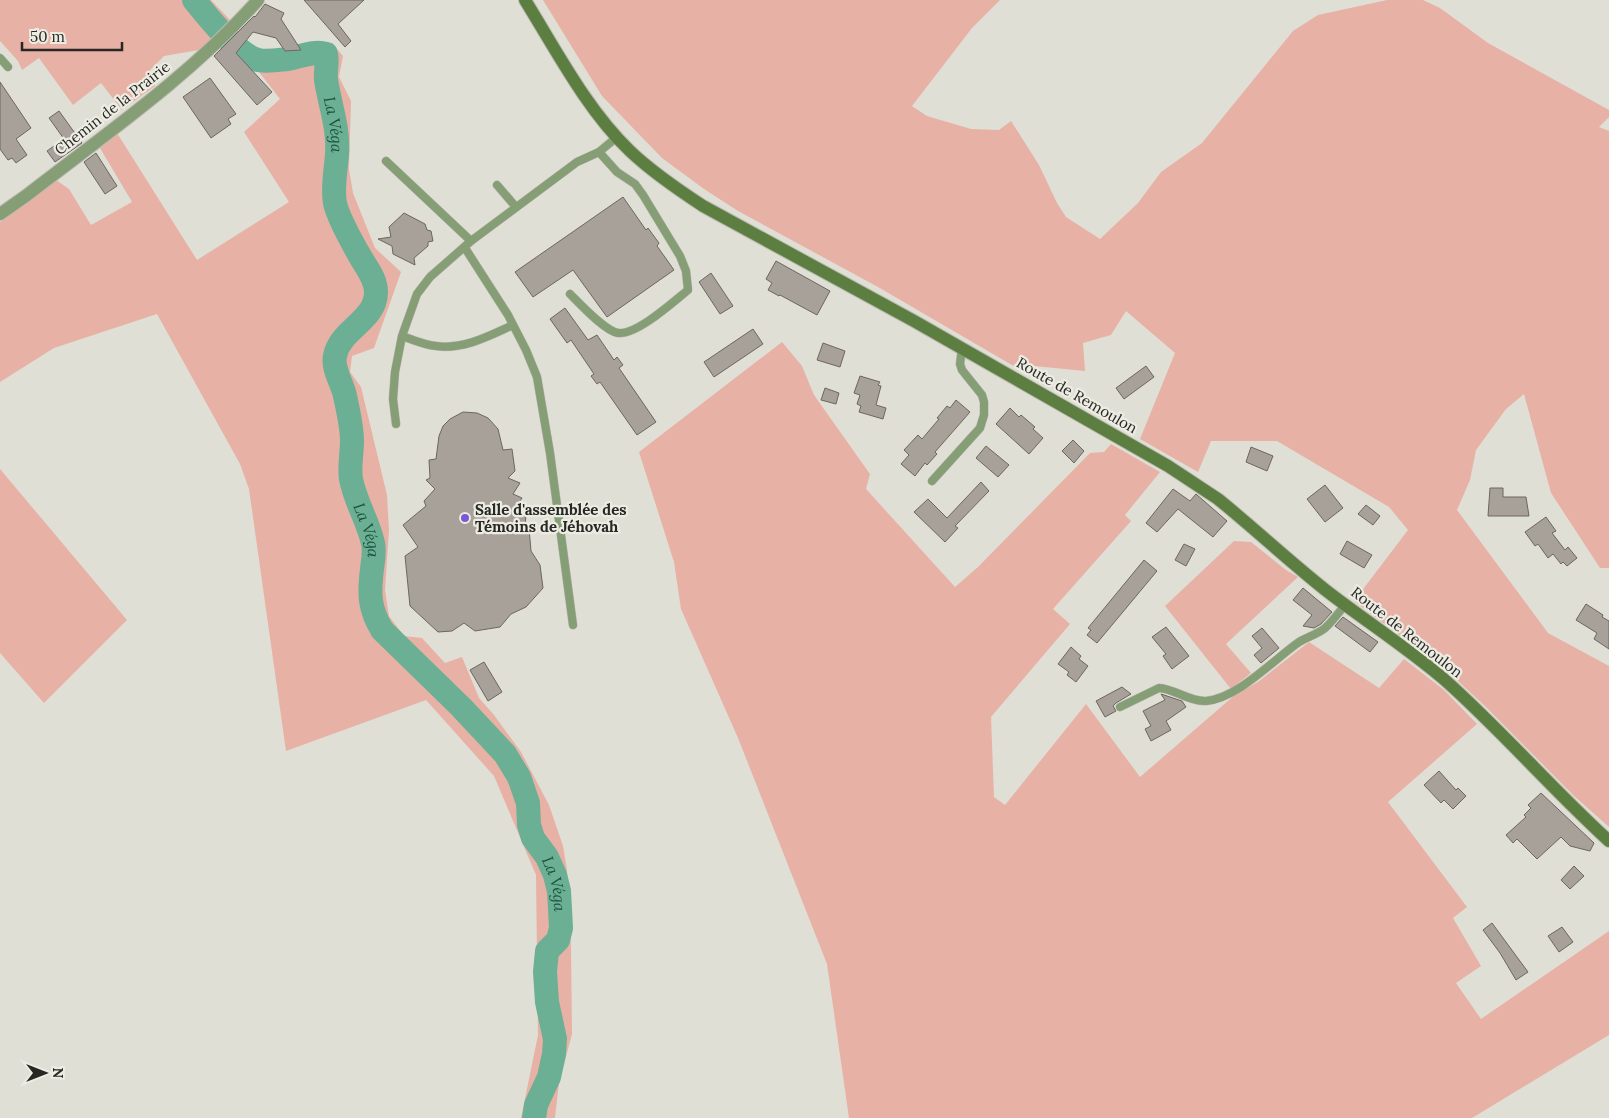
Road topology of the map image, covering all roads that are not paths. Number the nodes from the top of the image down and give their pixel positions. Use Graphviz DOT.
graph roads {
  1 [pos="258,0"];
  2 [pos="525,0"];
  3 [pos="0,58"];
  4 [pos="8,67"];
  5 [pos="617,137"];
  6 [pos="599,152"];
  7 [pos="386,161"];
  8 [pos="497,185"];
  9 [pos="516,207"];
  10 [pos="0,212"];
  11 [pos="468,245"];
  12 [pos="570,294"];
  13 [pos="513,325"];
  14 [pos="402,336"];
  15 [pos="962,348"];
  16 [pos="396,424"];
  17 [pos="932,481"];
  18 [pos="1345,604"];
  19 [pos="573,625"];
  20 [pos="1120,707"];
  21 [pos="1609,841"];
  1 -- 10 [label="street, Chemin de la Prairie"];
  2 -- 5 [label="main road, Route de Remoulon"];
  3 -- 4 [label="lane"];
  5 -- 6 [label="lane"];
  5 -- 15 [label="main road, Route de Remoulon"];
  6 -- 9 [label="lane"];
  6 -- 12 [label="lane"];
  7 -- 11 [label="lane"];
  8 -- 9 [label="lane"];
  9 -- 11 [label="lane"];
  11 -- 13 [label="lane"];
  11 -- 14 [label="lane"];
  13 -- 14 [label="lane"];
  13 -- 19 [label="lane"];
  14 -- 16 [label="lane"];
  15 -- 17 [label="lane"];
  15 -- 18 [label="main road, Route de Remoulon"];
  18 -- 20 [label="lane"];
  18 -- 21 [label="main road, Route de Remoulon"];
}
